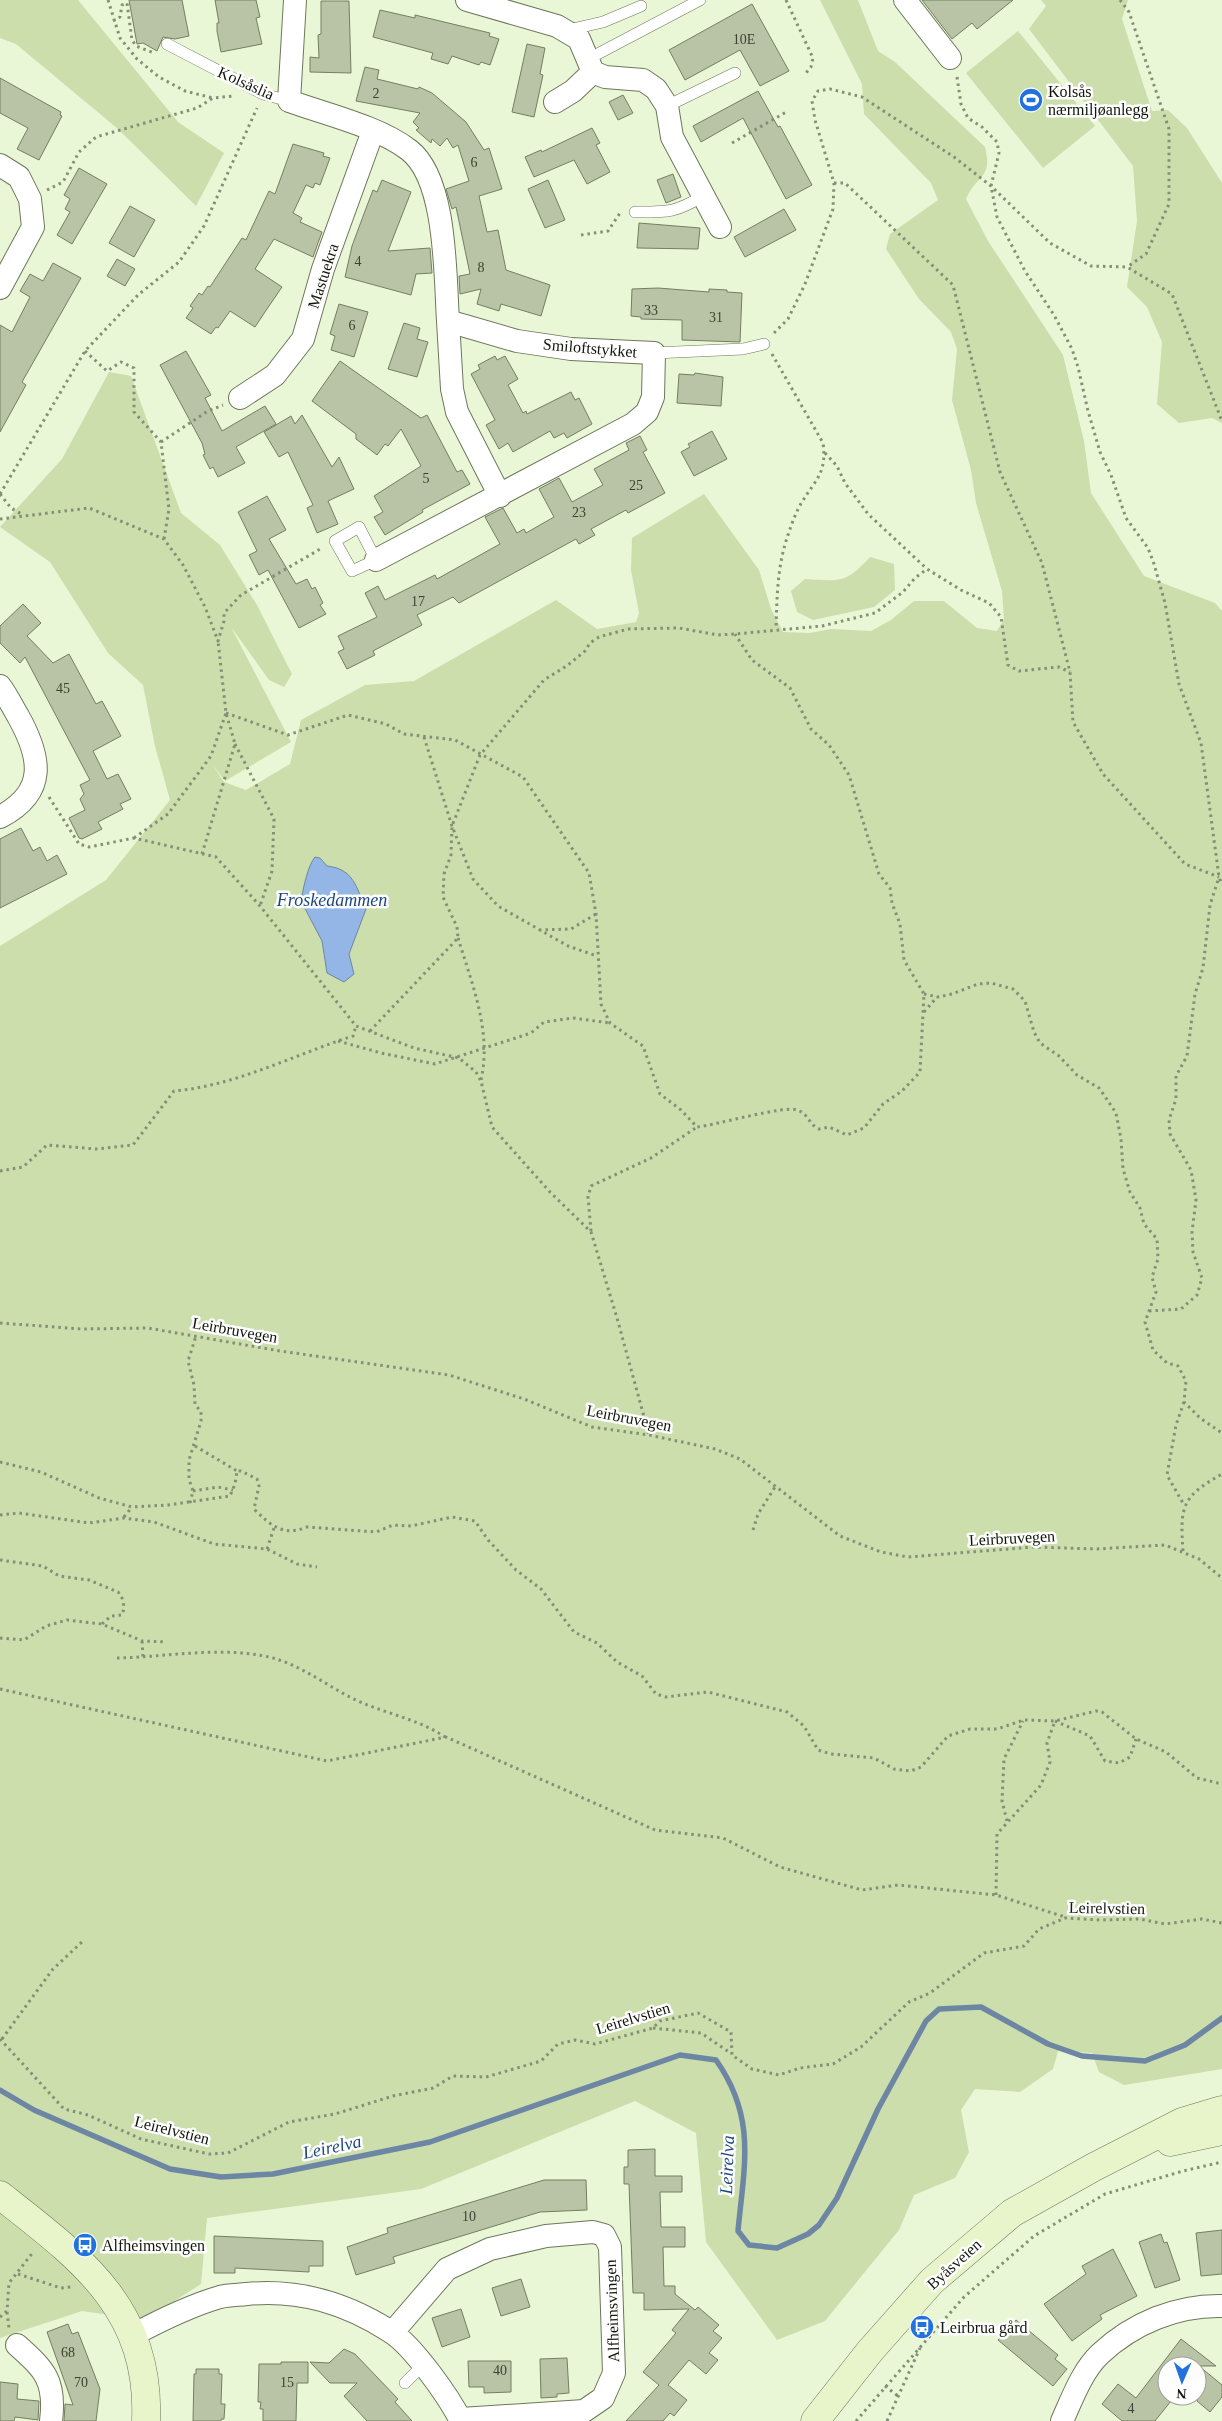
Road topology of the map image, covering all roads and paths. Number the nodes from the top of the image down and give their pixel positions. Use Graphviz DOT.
graph roads {
  1 [pos="108,0"];
  2 [pos="295,0"];
  3 [pos="467,0"];
  4 [pos="700,0"];
  5 [pos="786,0"];
  6 [pos="905,0"];
  7 [pos="1120,0"];
  8 [pos="641,6"];
  9 [pos="564,30"];
  10 [pos="167,44"];
  11 [pos="950,58"];
  12 [pos="590,66"];
  13 [pos="735,73"];
  14 [pos="806,73"];
  15 [pos="248,87"];
  16 [pos="263,94"];
  17 [pos="213,98"];
  18 [pos="289,101"];
  19 [pos="555,102"];
  20 [pos="667,106"];
  21 [pos="788,111"];
  22 [pos="373,131"];
  23 [pos="732,143"];
  24 [pos="0,165"];
  25 [pos="834,183"];
  26 [pos="991,186"];
  27 [pos="703,196"];
  28 [pos="30,199"];
  29 [pos="635,212"];
  30 [pos="720,227"];
  31 [pos="581,235"];
  32 [pos="1128,267"];
  33 [pos="0,288"];
  34 [pos="448,321"];
  35 [pos="764,344"];
  36 [pos="85,351"];
  37 [pos="654,353"];
  38 [pos="240,398"];
  39 [pos="1222,421"];
  40 [pos="161,442"];
  41 [pos="824,453"];
  42 [pos="0,494"];
  43 [pos="500,496"];
  44 [pos="23,515"];
  45 [pos="0,519"];
  46 [pos="164,539"];
  47 [pos="335,541"];
  48 [pos="376,560"];
  49 [pos="926,569"];
  50 [pos="776,629"];
  51 [pos="735,634"];
  52 [pos="218,641"];
  53 [pos="1070,672"];
  54 [pos="0,686"];
  55 [pos="226,713"];
  56 [pos="424,737"];
  57 [pos="235,744"];
  58 [pos="480,755"];
  59 [pos="36,778"];
  60 [pos="0,817"];
  61 [pos="452,826"];
  62 [pos="134,838"];
  63 [pos="202,854"];
  64 [pos="1219,877"];
  65 [pos="1222,885"];
  66 [pos="260,906"];
  67 [pos="596,914"];
  68 [pos="538,930"];
  69 [pos="458,938"];
  70 [pos="597,956"];
  71 [pos="924,994"];
  72 [pos="938,997"];
  73 [pos="924,1012"];
  74 [pos="610,1023"];
  75 [pos="356,1026"];
  76 [pos="370,1031"];
  77 [pos="337,1041"];
  78 [pos="485,1049"];
  79 [pos="459,1058"];
  80 [pos="481,1081"];
  81 [pos="697,1127"];
  82 [pos="0,1171"];
  83 [pos="591,1232"];
  84 [pos="1149,1311"];
  85 [pos="0,1323"];
  86 [pos="196,1336"];
  87 [pos="1184,1402"];
  88 [pos="1222,1434"];
  89 [pos="649,1435"];
  90 [pos="195,1446"];
  91 [pos="0,1462"];
  92 [pos="237,1472"];
  93 [pos="1222,1474"];
  94 [pos="775,1487"];
  95 [pos="233,1490"];
  96 [pos="193,1491"];
  97 [pos="190,1503"];
  98 [pos="1184,1505"];
  99 [pos="132,1507"];
  100 [pos="0,1515"];
  101 [pos="124,1518"];
  102 [pos="274,1528"];
  103 [pos="754,1530"];
  104 [pos="267,1549"];
  105 [pos="1183,1551"];
  106 [pos="0,1560"];
  107 [pos="317,1567"];
  108 [pos="1222,1578"];
  109 [pos="102,1624"];
  110 [pos="0,1638"];
  111 [pos="142,1641"];
  112 [pos="166,1642"];
  113 [pos="143,1657"];
  114 [pos="117,1658"];
  115 [pos="0,1689"];
  116 [pos="1024,1720"];
  117 [pos="1055,1721"];
  118 [pos="446,1737"];
  119 [pos="1136,1739"];
  120 [pos="1222,1784"];
  121 [pos="1007,1821"];
  122 [pos="996,1895"];
  123 [pos="1065,1918"];
  124 [pos="1222,1922"];
  125 [pos="84,1941"];
  126 [pos="653,2028"];
  127 [pos="1,2039"];
  128 [pos="732,2055"];
  129 [pos="1222,2110"];
  130 [pos="1222,2131"];
  131 [pos="1130,2150"];
  132 [pos="1222,2162"];
  133 [pos="0,2195"];
  134 [pos="35,2250"];
  135 [pos="18,2274"];
  136 [pos="74,2286"];
  137 [pos="1222,2306"];
  138 [pos="0,2317"];
  139 [pos="392,2333"];
  140 [pos="133,2335"];
  141 [pos="17,2345"];
  142 [pos="921,2345"];
  143 [pos="423,2365"];
  144 [pos="405,2384"];
  145 [pos="885,2386"];
  146 [pos="898,2396"];
  147 [pos="461,2420"];
  148 [pos="51,2421"];
  149 [pos="146,2421"];
  150 [pos="815,2421"];
  151 [pos="856,2421"];
  152 [pos="887,2421"];
  153 [pos="1062,2421"];
  1 -- 17 [label="path"];
  2 -- 18 [label="street, Kolsåslia"];
  3 -- 9 [label="street"];
  4 -- 12 [label="lane"];
  5 -- 14 [label="path"];
  6 -- 11 [label="street"];
  7 -- 32 [label="path"];
  8 -- 9 [label="lane"];
  9 -- 12 [label="street"];
  10 -- 15 [label="lane, Kolsåslia"];
  11 -- 26 [label="path"];
  12 -- 19 [label="street"];
  12 -- 20 [label="street"];
  13 -- 20 [label="lane"];
  15 -- 16 [label="lane, Kolsåslia"];
  15 -- 17 [label="path"];
  16 -- 18 [label="lane, Kolsåslia"];
  16 -- 36 [label="path"];
  17 -- 28 [label="path"];
  18 -- 22 [label="street"];
  20 -- 27 [label="street"];
  21 -- 23 [label="path"];
  22 -- 34 [label="street"];
  22 -- 38 [label="street, Mastuekra"];
  24 -- 28 [label="street"];
  25 -- 26 [label="path"];
  25 -- 35 [label="path"];
  25 -- 53 [label="path"];
  26 -- 32 [label="path"];
  26 -- 64 [label="path"];
  27 -- 29 [label="lane"];
  27 -- 30 [label="street"];
  28 -- 33 [label="street"];
  29 -- 31 [label="path"];
  32 -- 39 [label="path"];
  34 -- 37 [label="street, Smiloftstykket"];
  34 -- 43 [label="street"];
  35 -- 37 [label="lane"];
  35 -- 41 [label="path"];
  36 -- 40 [label="path"];
  36 -- 42 [label="path"];
  37 -- 43 [label="street, Smiloftstykket"];
  38 -- 40 [label="path"];
  40 -- 46 [label="path"];
  41 -- 49 [label="path"];
  41 -- 50 [label="path"];
  42 -- 44 [label="path"];
  43 -- 48 [label="street, Smiloftstykket"];
  44 -- 45 [label="path"];
  44 -- 46 [label="path"];
  46 -- 52 [label="path"];
  47 -- 48 [label="lane, Smiloftstykket"];
  47 -- 48 [label="lane"];
  47 -- 52 [label="path"];
  49 -- 50 [label="path"];
  49 -- 53 [label="path"];
  50 -- 51 [label="path"];
  51 -- 58 [label="path"];
  51 -- 71 [label="path"];
  52 -- 55 [label="path"];
  53 -- 64 [label="path"];
  54 -- 59 [label="street"];
  55 -- 56 [label="path"];
  55 -- 57 [label="path"];
  55 -- 62 [label="path"];
  56 -- 58 [label="path"];
  56 -- 61 [label="path"];
  57 -- 63 [label="path"];
  57 -- 66 [label="path"];
  58 -- 61 [label="path"];
  58 -- 67 [label="path"];
  59 -- 60 [label="street"];
  59 -- 62 [label="path"];
  61 -- 68 [label="path"];
  61 -- 69 [label="path"];
  62 -- 63 [label="path"];
  63 -- 66 [label="path"];
  64 -- 65 [label="path"];
  64 -- 84 [label="path"];
  66 -- 75 [label="path"];
  67 -- 68 [label="path"];
  67 -- 70 [label="path"];
  68 -- 70 [label="path"];
  69 -- 76 [label="path"];
  69 -- 78 [label="path"];
  70 -- 74 [label="path"];
  71 -- 72 [label="path"];
  71 -- 73 [label="path"];
  72 -- 73 [label="path"];
  72 -- 84 [label="path"];
  73 -- 81 [label="path"];
  74 -- 78 [label="path"];
  74 -- 81 [label="path"];
  75 -- 76 [label="path"];
  75 -- 77 [label="path"];
  76 -- 79 [label="path"];
  77 -- 79 [label="path"];
  77 -- 82 [label="path"];
  78 -- 79 [label="path"];
  78 -- 80 [label="path"];
  79 -- 80 [label="path"];
  80 -- 83 [label="path"];
  81 -- 83 [label="path"];
  83 -- 89 [label="path"];
  84 -- 87 [label="path"];
  85 -- 86 [label="path, Leirbruvegen"];
  86 -- 89 [label="path, Leirbruvegen"];
  86 -- 90 [label="path"];
  87 -- 88 [label="path"];
  87 -- 98 [label="path"];
  89 -- 94 [label="path, Leirbruvegen"];
  90 -- 92 [label="path"];
  90 -- 96 [label="path"];
  91 -- 99 [label="path"];
  92 -- 95 [label="path"];
  92 -- 102 [label="path"];
  93 -- 98 [label="path"];
  94 -- 103 [label="path"];
  94 -- 105 [label="path, Leirbruvegen"];
  95 -- 96 [label="path"];
  95 -- 97 [label="path"];
  96 -- 97 [label="path"];
  97 -- 99 [label="path"];
  98 -- 105 [label="path"];
  99 -- 101 [label="path"];
  100 -- 101 [label="path"];
  101 -- 104 [label="path"];
  102 -- 104 [label="path"];
  102 -- 116 [label="path"];
  104 -- 107 [label="path"];
  105 -- 108 [label="path, Leirbruvegen"];
  106 -- 109 [label="path"];
  109 -- 110 [label="path"];
  109 -- 111 [label="path"];
  111 -- 112 [label="path"];
  111 -- 113 [label="path"];
  113 -- 114 [label="path"];
  113 -- 118 [label="path"];
  115 -- 118 [label="path"];
  116 -- 117 [label="path"];
  116 -- 121 [label="path"];
  117 -- 119 [label="path"];
  117 -- 119 [label="path"];
  117 -- 121 [label="path"];
  118 -- 122 [label="path"];
  119 -- 120 [label="path"];
  121 -- 122 [label="path"];
  122 -- 123 [label="path"];
  123 -- 124 [label="path, Leirelvstien"];
  123 -- 128 [label="path, Leirelvstien"];
  125 -- 127 [label="path"];
  126 -- 127 [label="path, Leirelvstien"];
  126 -- 128 [label="path"];
  126 -- 128 [label="path, Leirelvstien"];
  129 -- 131 [label="main road, Byåsveien"];
  130 -- 131 [label="main road, Byåsveien"];
  131 -- 150 [label="main road, Byåsveien"];
  132 -- 142 [label="path"];
  133 -- 140 [label="main road"];
  134 -- 135 [label="path"];
  135 -- 136 [label="path"];
  135 -- 138 [label="path"];
  137 -- 153 [label="street"];
  139 -- 140 [label="street, Alfheimsvingen"];
  139 -- 143 [label="street, Alfheimsvingen"];
  139 -- 147 [label="street, Alfheimsvingen"];
  140 -- 149 [label="main road"];
  141 -- 148 [label="street"];
  142 -- 145 [label="path"];
  142 -- 146 [label="path"];
  143 -- 144 [label="lane"];
  143 -- 147 [label="street, Alfheimsvingen"];
  145 -- 146 [label="path"];
  145 -- 151 [label="path"];
  146 -- 152 [label="path"];
}
